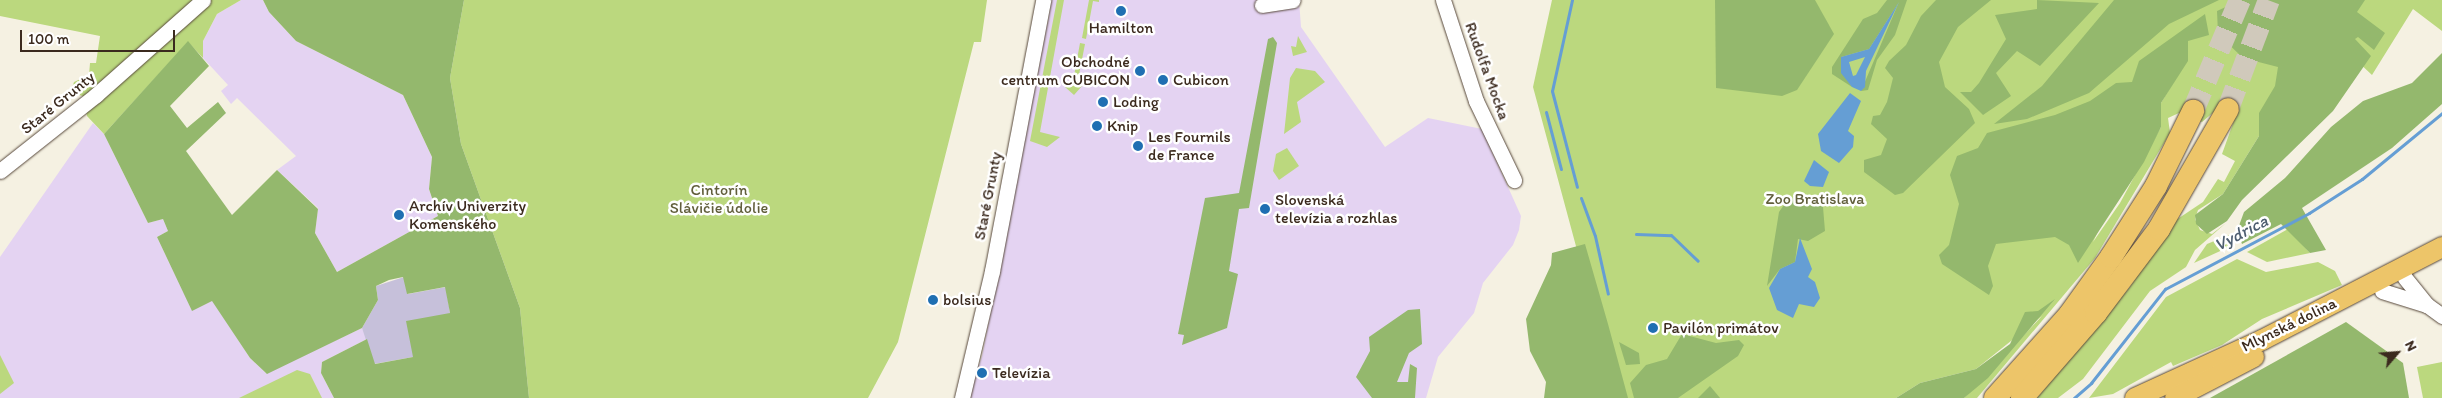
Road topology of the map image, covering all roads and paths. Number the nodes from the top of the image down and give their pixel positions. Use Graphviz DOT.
graph roads {
  1 [pos="203,0"];
  2 [pos="1043,0"];
  3 [pos="1293,0"];
  4 [pos="1443,0"];
  5 [pos="1262,5"];
  6 [pos="2228,109"];
  7 [pos="2193,111"];
  8 [pos="0,172"];
  9 [pos="1514,180"];
  10 [pos="2442,247"];
  11 [pos="2442,260"];
  12 [pos="2399,275"];
  13 [pos="2374,289"];
  14 [pos="2427,305"];
  15 [pos="2442,316"];
  16 [pos="962,398"];
  17 [pos="1995,398"];
  18 [pos="2022,398"];
  19 [pos="2135,398"];
  20 [pos="2175,398"];
  1 -- 8 [label="street, Staré Grunty"];
  2 -- 16 [label="street, Staré Grunty"];
  3 -- 5 [label="street"];
  4 -- 9 [label="street, Rudolfa Mocka"];
  6 -- 18 [label="highway"];
  7 -- 17 [label="highway"];
  10 -- 12 [label="main road, Mlynská dolina"];
  11 -- 12 [label="main road, Mlynská dolina"];
  12 -- 13 [label="main road, Mlynská dolina"];
  12 -- 14 [label="street"];
  13 -- 14 [label="street"];
  13 -- 19 [label="main road, Mlynská dolina"];
  13 -- 20 [label="main road, Mlynská dolina"];
  14 -- 15 [label="street"];
}
